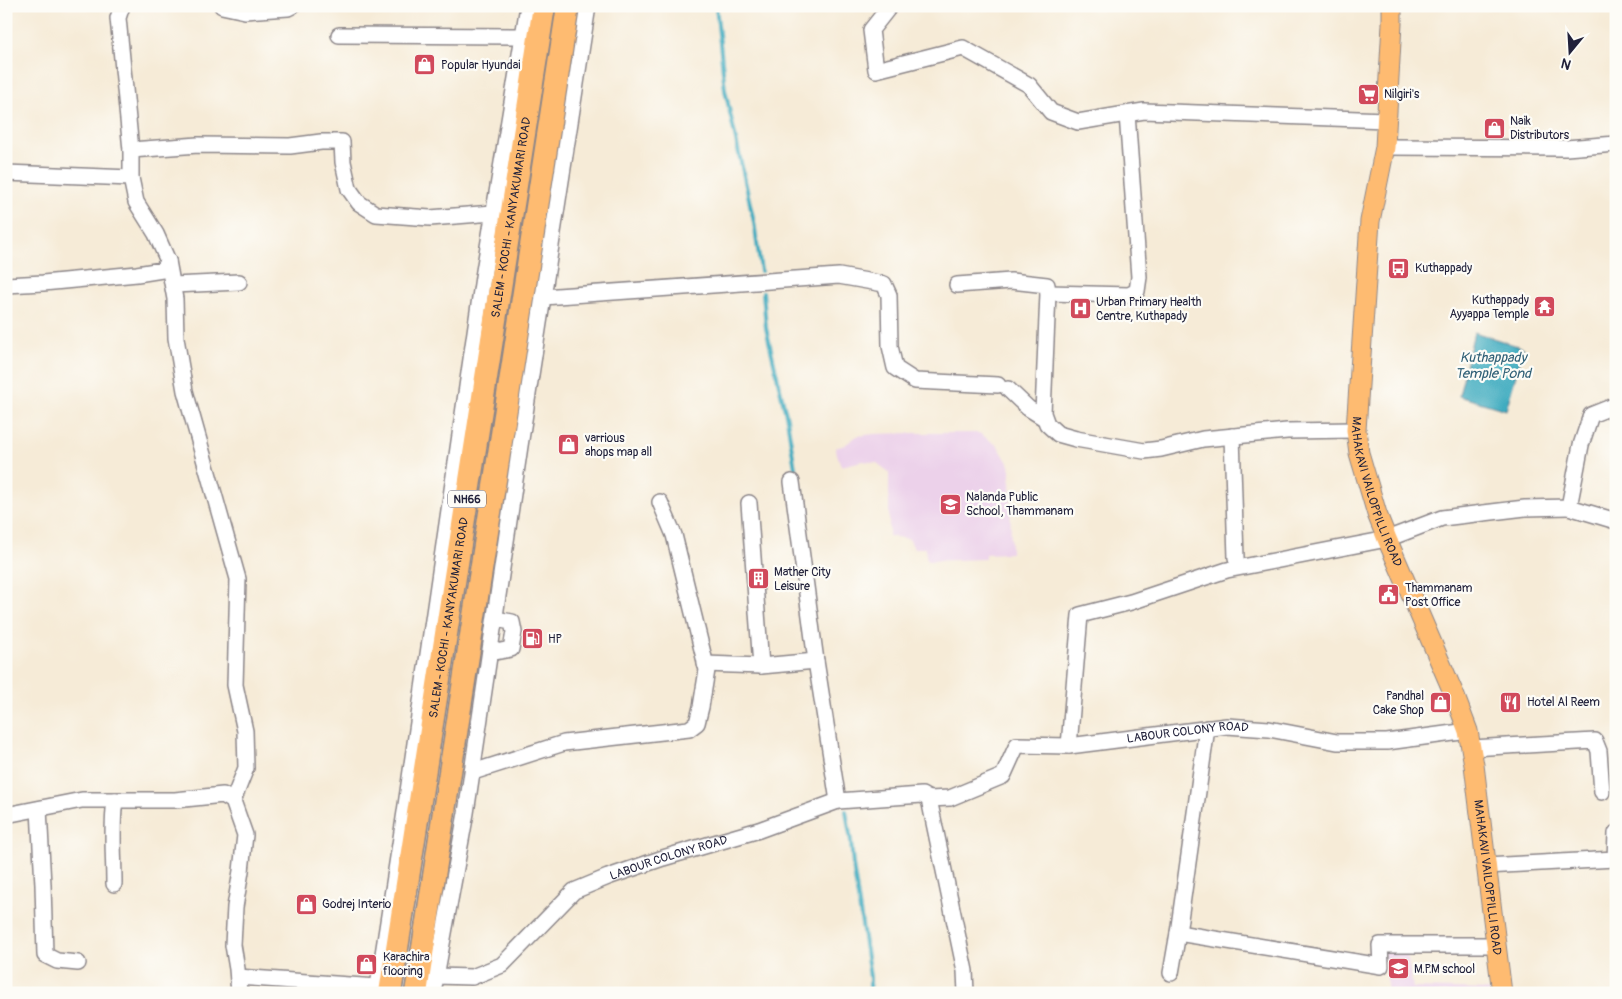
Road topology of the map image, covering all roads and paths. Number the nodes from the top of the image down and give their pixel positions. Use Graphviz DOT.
graph roads {
  1 [pos="122,6"];
  2 [pos="222,6"];
  3 [pos="292,6"];
  4 [pos="528,6"];
  5 [pos="544,6"];
  6 [pos="568,6"];
  7 [pos="588,6"];
  8 [pos="890,6"];
  9 [pos="1392,6"];
  10 [pos="339,35"];
  11 [pos="523,36"];
  12 [pos="1127,114"];
  13 [pos="1386,120"];
  14 [pos="1616,144"];
  15 [pos="1384,147"];
  16 [pos="131,150"];
  17 [pos="6,173"];
  18 [pos="131,178"];
  19 [pos="493,213"];
  20 [pos="168,261"];
  21 [pos="238,282"];
  22 [pos="6,285"];
  23 [pos="173,285"];
  24 [pos="957,285"];
  25 [pos="1048,293"];
  26 [pos="543,297"];
  27 [pos="1616,405"];
  28 [pos="1044,418"];
  29 [pos="1356,430"];
  30 [pos="1232,436"];
  31 [pos="462,478"];
  32 [pos="792,482"];
  33 [pos="660,502"];
  34 [pos="749,503"];
  35 [pos="1569,507"];
  36 [pos="1616,520"];
  37 [pos="1387,539"];
  38 [pos="1236,558"];
  39 [pos="495,619"];
  40 [pos="482,633"];
  41 [pos="490,653"];
  42 [pos="816,661"];
  43 [pos="705,664"];
  44 [pos="762,666"];
  45 [pos="1208,728"];
  46 [pos="1470,739"];
  47 [pos="1069,746"];
  48 [pos="473,772"];
  49 [pos="1602,792"];
  50 [pos="930,799"];
  51 [pos="115,800"];
  52 [pos="838,801"];
  53 [pos="233,802"];
  54 [pos="38,809"];
  55 [pos="6,815"];
  56 [pos="1616,833"];
  57 [pos="410,865"];
  58 [pos="1486,866"];
  59 [pos="435,868"];
  60 [pos="114,884"];
  61 [pos="1178,933"];
  62 [pos="1495,945"];
  63 [pos="78,963"];
  64 [pos="1171,973"];
  65 [pos="436,976"];
  66 [pos="238,977"];
  67 [pos="381,991"];
  68 [pos="240,993"];
  69 [pos="416,993"];
  70 [pos="434,993"];
  71 [pos="966,993"];
  72 [pos="1502,993"];
  1 -- 16 [label="street"];
  2 -- 3 [label="street"];
  4 -- 11 [label="street"];
  5 -- 31 [label="highway, SALEM - KOCHI - KANYAKUMARI ROAD / NH66"];
  6 -- 40 [label="highway, SALEM - KOCHI - KANYAKUMARI ROAD / NH66"];
  7 -- 26 [label="street"];
  8 -- 12 [label="street"];
  9 -- 13 [label="main road, MAHAKAVI VAILOPPILLI ROAD"];
  10 -- 11 [label="street"];
  11 -- 19 [label="street"];
  12 -- 13 [label="street"];
  12 -- 25 [label="street"];
  13 -- 15 [label="main road, MAHAKAVI VAILOPPILLI ROAD"];
  14 -- 15 [label="street"];
  15 -- 29 [label="main road, MAHAKAVI VAILOPPILLI ROAD"];
  16 -- 18 [label="street"];
  16 -- 19 [label="street"];
  17 -- 18 [label="street"];
  18 -- 20 [label="street"];
  19 -- 31 [label="street"];
  20 -- 22 [label="street"];
  20 -- 23 [label="street"];
  21 -- 23 [label="street"];
  23 -- 53 [label="street"];
  24 -- 25 [label="street"];
  25 -- 28 [label="street"];
  26 -- 28 [label="street"];
  26 -- 39 [label="street"];
  27 -- 35 [label="street"];
  28 -- 30 [label="street"];
  29 -- 30 [label="street"];
  29 -- 37 [label="main road, MAHAKAVI VAILOPPILLI ROAD"];
  30 -- 38 [label="street"];
  31 -- 57 [label="highway, SALEM - KOCHI - KANYAKUMARI ROAD / NH66"];
  31 -- 67 [label="street"];
  32 -- 42 [label="street"];
  33 -- 43 [label="street"];
  34 -- 44 [label="street"];
  35 -- 36 [label="street"];
  35 -- 37 [label="street"];
  37 -- 46 [label="main road, MAHAKAVI VAILOPPILLI ROAD"];
  37 -- 47 [label="street"];
  39 -- 40 [label="street"];
  39 -- 41 [label="street"];
  40 -- 41 [label="street"];
  40 -- 59 [label="highway, SALEM - KOCHI - KANYAKUMARI ROAD / NH66"];
  41 -- 48 [label="street"];
  42 -- 44 [label="street"];
  42 -- 52 [label="street"];
  43 -- 44 [label="street"];
  43 -- 48 [label="street"];
  45 -- 46 [label="street, LABOUR COLONY ROAD"];
  45 -- 47 [label="street, LABOUR COLONY ROAD"];
  45 -- 61 [label="street"];
  46 -- 49 [label="street, LABOUR COLONY ROAD"];
  46 -- 58 [label="main road, MAHAKAVI VAILOPPILLI ROAD"];
  47 -- 50 [label="street, LABOUR COLONY ROAD"];
  48 -- 65 [label="street"];
  50 -- 52 [label="street, LABOUR COLONY ROAD"];
  50 -- 71 [label="street"];
  51 -- 53 [label="street"];
  51 -- 54 [label="street"];
  51 -- 60 [label="street"];
  52 -- 65 [label="street, LABOUR COLONY ROAD"];
  53 -- 66 [label="street"];
  54 -- 55 [label="street"];
  54 -- 63 [label="street"];
  56 -- 58 [label="street"];
  57 -- 59 [label="highway"];
  57 -- 67 [label="highway, SALEM - KOCHI - KANYAKUMARI ROAD / NH66"];
  58 -- 62 [label="main road, MAHAKAVI VAILOPPILLI ROAD"];
  59 -- 69 [label="highway, SALEM - KOCHI - KANYAKUMARI ROAD / NH66"];
  61 -- 62 [label="street"];
  61 -- 64 [label="street"];
  62 -- 72 [label="main road, MAHAKAVI VAILOPPILLI ROAD"];
  65 -- 70 [label="street"];
  66 -- 67 [label="street"];
  66 -- 68 [label="street"];
}
